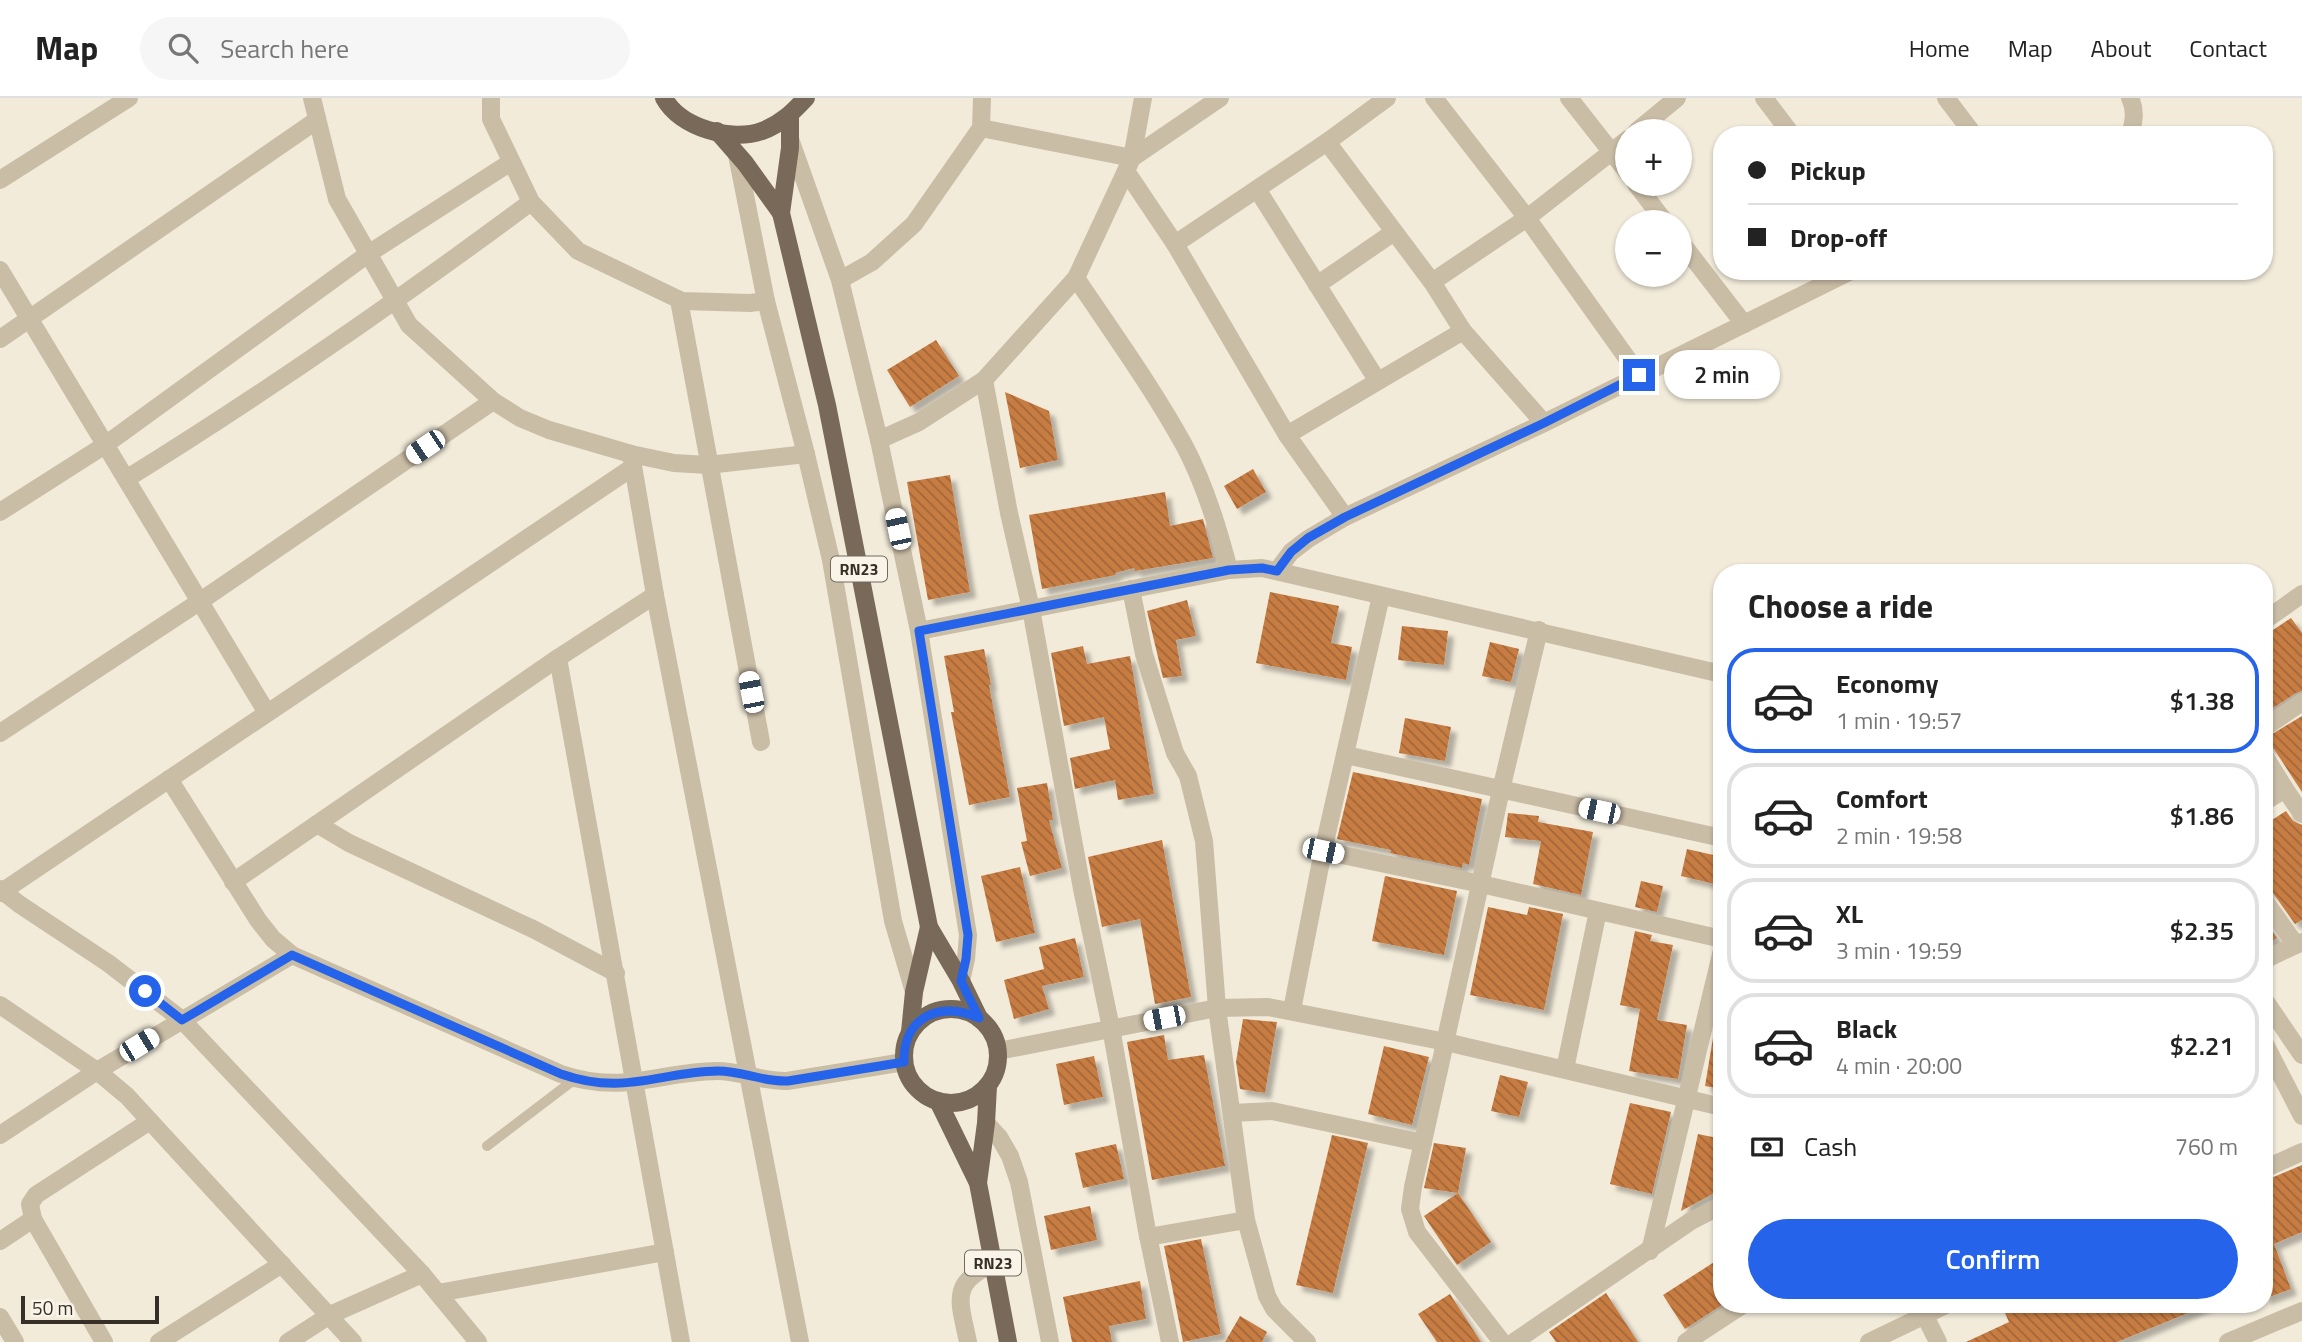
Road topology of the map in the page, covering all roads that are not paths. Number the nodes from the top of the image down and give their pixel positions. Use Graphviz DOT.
graph roads {
  1 [pos="129,98"];
  2 [pos="312,98"];
  3 [pos="491,98"];
  4 [pos="664,98"];
  5 [pos="806,98"];
  6 [pos="982,98"];
  7 [pos="1143,98"];
  8 [pos="1220,98"];
  9 [pos="1387,98"];
  10 [pos="1434,98"];
  11 [pos="1569,98"];
  12 [pos="1677,98"];
  13 [pos="1764,98"];
  14 [pos="1946,98"];
  15 [pos="2130,98"];
  16 [pos="790,114"];
  17 [pos="1652,119"];
  18 [pos="317,121"];
  19 [pos="1785,126"];
  20 [pos="1967,126"];
  21 [pos="2133,126"];
  22 [pos="981,128"];
  23 [pos="717,131"];
  24 [pos="790,137"];
  25 [pos="1326,142"];
  26 [pos="1615,150"];
  27 [pos="1612,153"];
  28 [pos="737,155"];
  29 [pos="1615,157"];
  30 [pos="511,162"];
  31 [pos="1129,165"];
  32 [pos="0,180"];
  33 [pos="1257,189"];
  34 [pos="1645,196"];
  35 [pos="531,202"];
  36 [pos="1656,210"];
  37 [pos="781,213"];
  38 [pos="1527,218"];
  39 [pos="1394,232"];
  40 [pos="1175,244"];
  41 [pos="368,254"];
  42 [pos="1692,257"];
  43 [pos="0,270"];
  44 [pos="1076,278"];
  45 [pos="840,280"];
  46 [pos="1833,280"];
  47 [pos="1432,282"];
  48 [pos="1317,285"];
  49 [pos="679,300"];
  50 [pos="766,301"];
  51 [pos="396,302"];
  52 [pos="30,320"];
  53 [pos="1744,324"];
  54 [pos="1463,331"];
  55 [pos="0,339"];
  56 [pos="1639,375"];
  57 [pos="984,380"];
  58 [pos="1377,380"];
  59 [pos="493,401"];
  60 [pos="1544,423"];
  61 [pos="1287,435"];
  62 [pos="879,440"];
  63 [pos="105,445"];
  64 [pos="806,454"];
  65 [pos="632,461"];
  66 [pos="708,465"];
  67 [pos="126,479"];
  68 [pos="0,512"];
  69 [pos="1345,517"];
  70 [pos="1229,570"];
  71 [pos="1277,571"];
  72 [pos="1131,589"];
  73 [pos="655,595"];
  74 [pos="1381,596"];
  75 [pos="2300,601"];
  76 [pos="199,602"];
  77 [pos="1031,609"];
  78 [pos="2273,616"];
  79 [pos="1539,630"];
  80 [pos="919,631"];
  81 [pos="558,658"];
  82 [pos="1713,672"];
  83 [pos="2302,702"];
  84 [pos="267,713"];
  85 [pos="2273,722"];
  86 [pos="0,733"];
  87 [pos="761,742"];
  88 [pos="1346,755"];
  89 [pos="2273,770"];
  90 [pos="169,779"];
  91 [pos="2285,789"];
  92 [pos="1501,790"];
  93 [pos="2273,796"];
  94 [pos="341,808"];
  95 [pos="2302,814"];
  96 [pos="317,824"];
  97 [pos="1713,836"];
  98 [pos="349,843"];
  99 [pos="1323,851"];
  100 [pos="233,882"];
  101 [pos="1481,884"];
  102 [pos="1,891"];
  103 [pos="1598,911"];
  104 [pos="2273,911"];
  105 [pos="929,927"];
  106 [pos="1713,937"];
  107 [pos="2299,944"];
  108 [pos="292,955"];
  109 [pos="2273,956"];
  110 [pos="616,973"];
  111 [pos="961,981"];
  112 [pos="1713,989"];
  113 [pos="914,992"];
  114 [pos="0,1005"];
  115 [pos="1217,1008"];
  116 [pos="1292,1010"];
  117 [pos="2273,1012"];
  118 [pos="979,1018"];
  119 [pos="182,1020"];
  120 [pos="1111,1028"];
  121 [pos="911,1032"];
  122 [pos="1446,1042"];
  123 [pos="998,1051"];
  124 [pos="2301,1051"];
  125 [pos="904,1062"];
  126 [pos="2273,1063"];
  127 [pos="1565,1069"];
  128 [pos="2273,1069"];
  129 [pos="97,1071"];
  130 [pos="750,1077"];
  131 [pos="575,1079"];
  132 [pos="635,1083"];
  133 [pos="988,1086"];
  134 [pos="1688,1097"];
  135 [pos="938,1101"];
  136 [pos="1713,1104"];
  137 [pos="1231,1113"];
  138 [pos="2302,1116"];
  139 [pos="150,1121"];
  140 [pos="986,1124"];
  141 [pos="0,1135"];
  142 [pos="1423,1143"];
  143 [pos="487,1146"];
  144 [pos="2302,1152"];
  145 [pos="2273,1165"];
  146 [pos="978,1183"];
  147 [pos="1713,1210"];
  148 [pos="33,1219"];
  149 [pos="1246,1220"];
  150 [pos="1148,1237"];
  151 [pos="0,1241"];
  152 [pos="1650,1251"];
  153 [pos="665,1252"];
  154 [pos="282,1264"];
  155 [pos="993,1264"];
  156 [pos="422,1275"];
  157 [pos="438,1293"];
  158 [pos="2302,1311"];
  159 [pos="1730,1313"];
  160 [pos="1924,1314"];
  161 [pos="330,1315"];
  162 [pos="0,1317"];
  163 [pos="15,1342"];
  164 [pos="104,1342"];
  165 [pos="159,1342"];
  166 [pos="288,1342"];
  167 [pos="353,1342"];
  168 [pos="478,1342"];
  169 [pos="681,1342"];
  170 [pos="800,1342"];
  171 [pos="968,1342"];
  172 [pos="1008,1342"];
  173 [pos="1050,1342"];
  174 [pos="1170,1342"];
  175 [pos="1307,1342"];
  176 [pos="1502,1342"];
  177 [pos="1514,1342"];
  178 [pos="1686,1342"];
  179 [pos="1869,1342"];
  180 [pos="1938,1342"];
  181 [pos="2228,1342"];
  1 -- 32 [label="street"];
  2 -- 18 [label="street"];
  3 -- 30 [label="street"];
  4 -- 23 [label="main road, RN23"];
  5 -- 16 [label="main road, RN23"];
  6 -- 22 [label="street"];
  7 -- 31 [label="street"];
  8 -- 31 [label="street"];
  9 -- 25 [label="street"];
  10 -- 38 [label="street"];
  11 -- 27 [label="street"];
  12 -- 17 [label="street"];
  13 -- 19 [label="street"];
  14 -- 20 [label="street"];
  15 -- 21 [label="street"];
  16 -- 23 [label="main road, RN23"];
  16 -- 24 [label="main road, RN23"];
  18 -- 41 [label="street"];
  18 -- 52 [label="street"];
  22 -- 31 [label="street"];
  22 -- 45 [label="street"];
  23 -- 28 [label="main road, RN23"];
  24 -- 37 [label="main road, RN23"];
  24 -- 45 [label="street"];
  25 -- 33 [label="street"];
  25 -- 39 [label="street"];
  26 -- 27 [label="street"];
  27 -- 29 [label="street"];
  27 -- 38 [label="street"];
  28 -- 37 [label="main road, RN23"];
  28 -- 50 [label="street"];
  30 -- 35 [label="street"];
  30 -- 41 [label="street"];
  31 -- 40 [label="street"];
  31 -- 44 [label="street"];
  33 -- 40 [label="street"];
  33 -- 48 [label="street"];
  34 -- 36 [label="street"];
  35 -- 49 [label="street"];
  35 -- 51 [label="street"];
  37 -- 105 [label="main road, RN23"];
  38 -- 47 [label="street"];
  38 -- 56 [label="street"];
  39 -- 47 [label="street"];
  39 -- 48 [label="street"];
  40 -- 61 [label="street"];
  41 -- 51 [label="street"];
  41 -- 63 [label="street"];
  42 -- 53 [label="street"];
  43 -- 52 [label="street"];
  44 -- 57 [label="street"];
  44 -- 70 [label="street"];
  45 -- 62 [label="street"];
  46 -- 53 [label="street"];
  47 -- 54 [label="street"];
  48 -- 58 [label="street"];
  49 -- 50 [label="street"];
  49 -- 66 [label="street"];
  50 -- 64 [label="street"];
  51 -- 59 [label="street"];
  51 -- 67 [label="street"];
  52 -- 55 [label="street"];
  52 -- 63 [label="street"];
  53 -- 56 [label="street"];
  54 -- 58 [label="street"];
  54 -- 60 [label="street"];
  56 -- 60 [label="street"];
  57 -- 62 [label="street"];
  57 -- 77 [label="street"];
  58 -- 61 [label="street"];
  59 -- 65 [label="street"];
  59 -- 76 [label="street"];
  60 -- 69 [label="street"];
  61 -- 69 [label="street"];
  62 -- 80 [label="street"];
  63 -- 67 [label="street"];
  63 -- 68 [label="street"];
  64 -- 66 [label="street"];
  64 -- 113 [label="street"];
  65 -- 66 [label="street"];
  65 -- 73 [label="street"];
  65 -- 84 [label="street"];
  66 -- 87 [label="street"];
  67 -- 76 [label="street"];
  69 -- 71 [label="street"];
  70 -- 71 [label="street"];
  70 -- 72 [label="street"];
  71 -- 74 [label="street"];
  72 -- 77 [label="street"];
  72 -- 115 [label="street"];
  73 -- 81 [label="street"];
  73 -- 130 [label="street"];
  74 -- 79 [label="street"];
  74 -- 88 [label="street"];
  75 -- 78 [label="street"];
  76 -- 84 [label="street"];
  76 -- 86 [label="street"];
  77 -- 80 [label="street"];
  77 -- 120 [label="street"];
  79 -- 82 [label="street"];
  79 -- 92 [label="street"];
  80 -- 111 [label="street"];
  81 -- 94 [label="street"];
  81 -- 110 [label="street"];
  83 -- 85 [label="street"];
  84 -- 90 [label="street"];
  88 -- 92 [label="street"];
  88 -- 99 [label="street"];
  89 -- 91 [label="street"];
  90 -- 100 [label="street"];
  90 -- 102 [label="street"];
  91 -- 93 [label="street"];
  91 -- 95 [label="street"];
  92 -- 97 [label="street"];
  92 -- 101 [label="street"];
  94 -- 96 [label="street"];
  94 -- 98 [label="street"];
  96 -- 98 [label="street"];
  96 -- 100 [label="street"];
  98 -- 110 [label="street"];
  99 -- 101 [label="street"];
  99 -- 116 [label="street"];
  100 -- 108 [label="street"];
  101 -- 103 [label="street"];
  101 -- 122 [label="street"];
  102 -- 119 [label="street"];
  103 -- 106 [label="street"];
  103 -- 127 [label="street"];
  104 -- 107 [label="street"];
  105 -- 111 [label="main road, RN23"];
  105 -- 113 [label="main road, RN23"];
  107 -- 109 [label="street"];
  108 -- 119 [label="street"];
  108 -- 131 [label="street"];
  110 -- 132 [label="street"];
  111 -- 118 [label="main road, RN23"];
  112 -- 134 [label="street"];
  113 -- 121 [label="main road, RN23"];
  114 -- 129 [label="street"];
  115 -- 116 [label="street"];
  115 -- 120 [label="street"];
  115 -- 137 [label="street"];
  116 -- 122 [label="street"];
  117 -- 124 [label="street"];
  118 -- 121 [label="main road"];
  118 -- 123 [label="main road, RN23"];
  119 -- 129 [label="street"];
  119 -- 156 [label="street"];
  120 -- 123 [label="street"];
  120 -- 150 [label="street"];
  121 -- 125 [label="main road, RN23"];
  122 -- 127 [label="street"];
  122 -- 142 [label="street"];
  123 -- 133 [label="main road, RN23"];
  124 -- 126 [label="street"];
  125 -- 130 [label="street"];
  125 -- 135 [label="main road, RN23"];
  127 -- 134 [label="street"];
  128 -- 138 [label="street"];
  129 -- 139 [label="street"];
  129 -- 141 [label="street"];
  130 -- 132 [label="street"];
  130 -- 170 [label="street"];
  131 -- 132 [label="street"];
  131 -- 143 [label="lane"];
  132 -- 153 [label="street"];
  133 -- 135 [label="main road"];
  133 -- 140 [label="main road, RN23"];
  134 -- 136 [label="street"];
  134 -- 152 [label="street"];
  135 -- 146 [label="main road, RN23"];
  137 -- 142 [label="street"];
  137 -- 149 [label="street"];
  139 -- 148 [label="street"];
  139 -- 154 [label="street"];
  140 -- 146 [label="main road, RN23"];
  140 -- 173 [label="street"];
  142 -- 176 [label="street"];
  144 -- 145 [label="street"];
  146 -- 155 [label="main road, RN23"];
  147 -- 152 [label="street"];
  148 -- 151 [label="street"];
  148 -- 164 [label="street"];
  149 -- 150 [label="street"];
  149 -- 175 [label="street"];
  150 -- 174 [label="street"];
  152 -- 177 [label="street"];
  153 -- 157 [label="street"];
  153 -- 169 [label="street"];
  154 -- 161 [label="street"];
  154 -- 165 [label="street"];
  155 -- 171 [label="street"];
  155 -- 172 [label="main road, RN23"];
  156 -- 157 [label="street"];
  156 -- 161 [label="street"];
  157 -- 168 [label="street"];
  158 -- 181 [label="street"];
  159 -- 178 [label="street"];
  160 -- 179 [label="street"];
  160 -- 180 [label="street"];
  161 -- 166 [label="street"];
  161 -- 167 [label="street"];
  162 -- 163 [label="street"];
}
